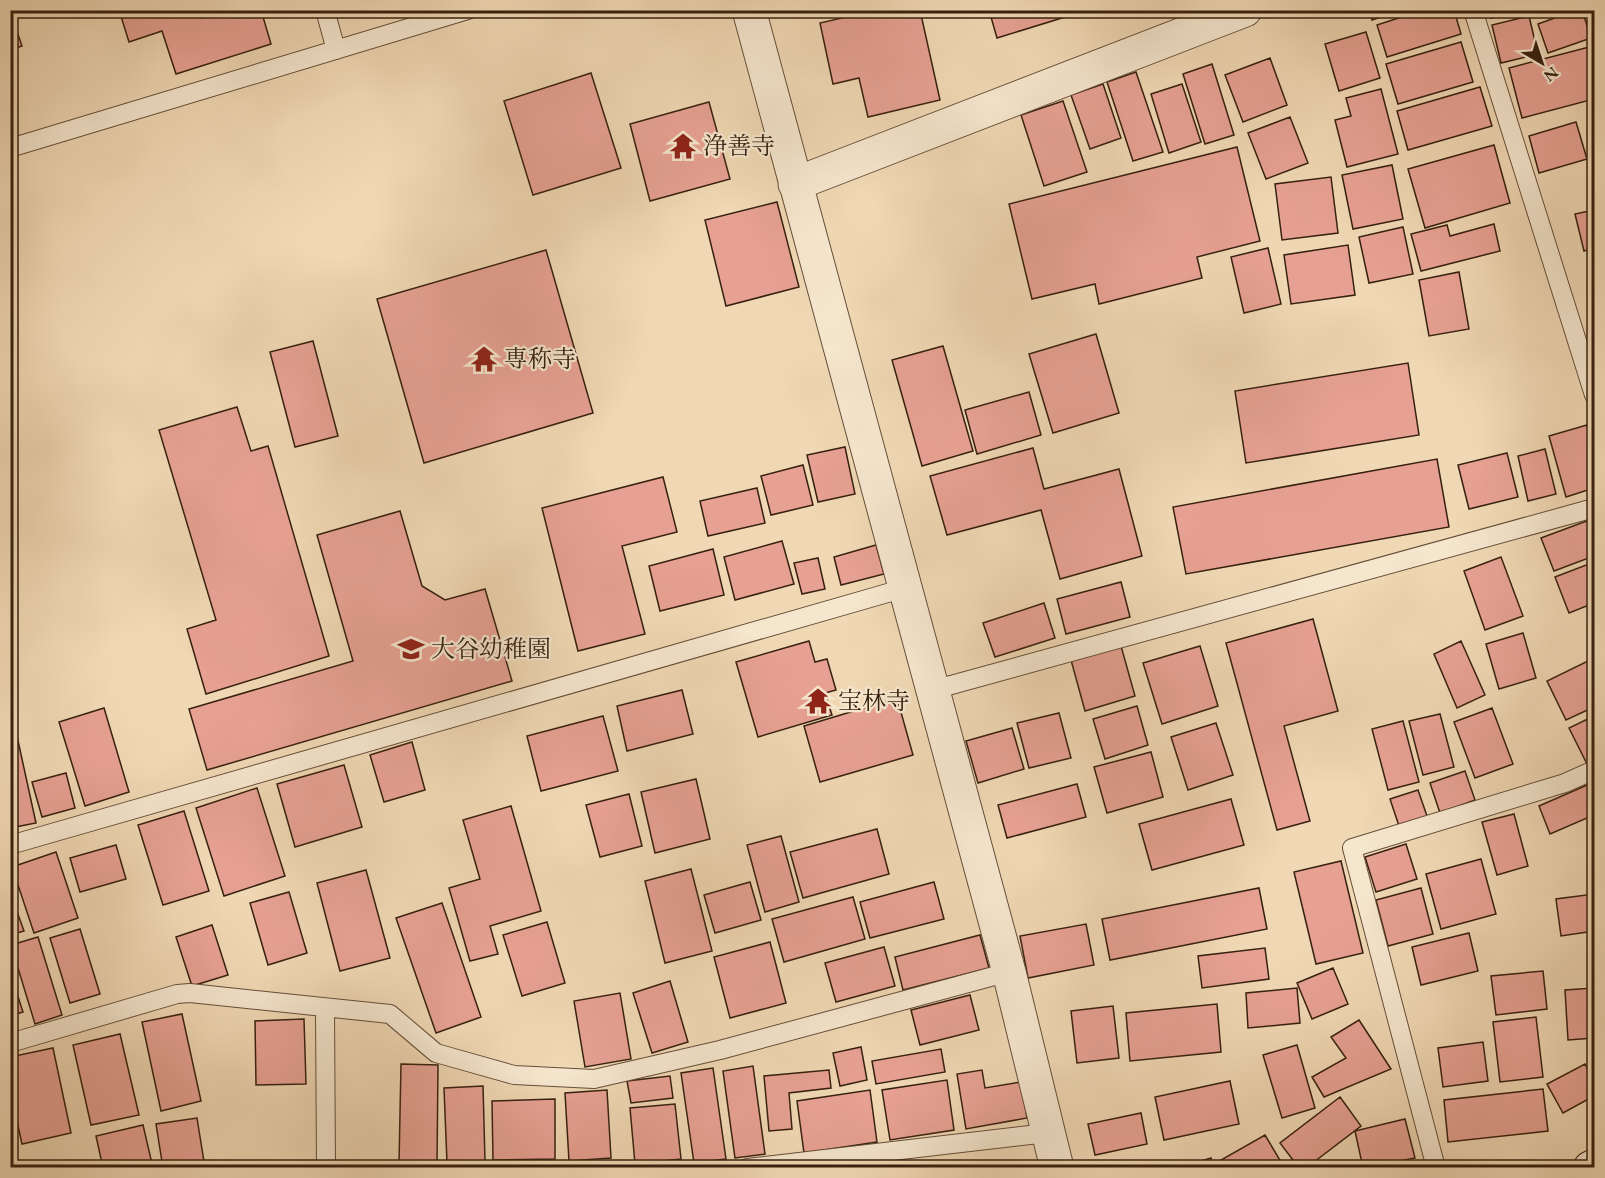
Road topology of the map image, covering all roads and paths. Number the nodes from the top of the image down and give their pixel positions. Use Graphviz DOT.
graph roads {
  1 [pos="325,10"];
  2 [pos="468,10"];
  3 [pos="750,10"];
  4 [pos="1245,10"];
  5 [pos="1473,10"];
  6 [pos="336,50"];
  7 [pos="10,148"];
  8 [pos="795,184"];
  9 [pos="1594,395"];
  10 [pos="1594,508"];
  11 [pos="905,588"];
  12 [pos="933,690"];
  13 [pos="1594,770"];
  14 [pos="10,845"];
  15 [pos="1009,972"];
  16 [pos="325,1008"];
  17 [pos="10,1043"];
  18 [pos="1047,1133"];
  19 [pos="1594,1166"];
  20 [pos="326,1167"];
  21 [pos="747,1167"];
  22 [pos="1057,1167"];
  23 [pos="1436,1167"];
  24 [pos="1590,1167"];
  1 -- 6 [label="lane"];
  2 -- 6 [label="lane"];
  3 -- 8 [label="street"];
  4 -- 8 [label="street"];
  5 -- 9 [label="lane"];
  6 -- 7 [label="lane"];
  8 -- 11 [label="street"];
  10 -- 12 [label="lane"];
  11 -- 12 [label="street"];
  11 -- 14 [label="lane"];
  12 -- 15 [label="street"];
  13 -- 23 [label="lane"];
  15 -- 16 [label="lane"];
  15 -- 18 [label="street"];
  16 -- 17 [label="lane"];
  16 -- 20 [label="lane"];
  18 -- 21 [label="lane"];
  18 -- 22 [label="street"];
  19 -- 24 [label="street"];
}
